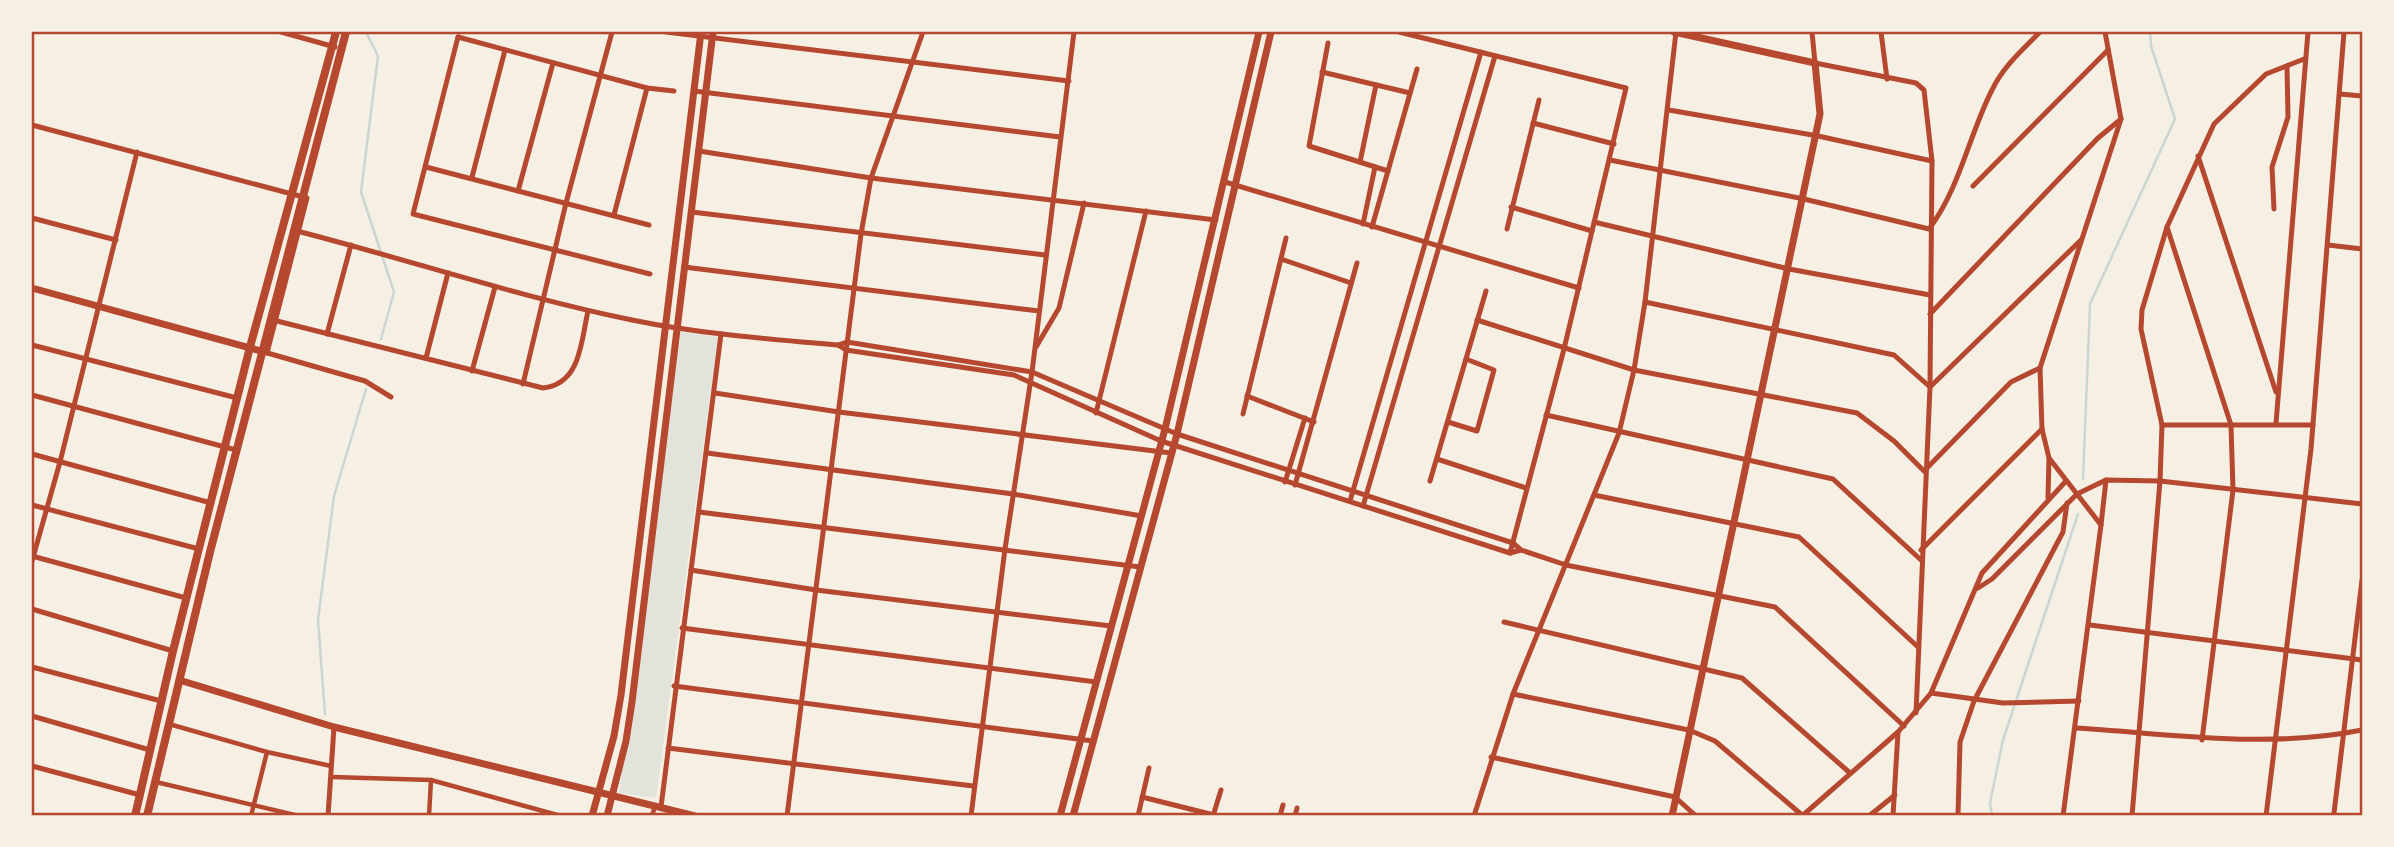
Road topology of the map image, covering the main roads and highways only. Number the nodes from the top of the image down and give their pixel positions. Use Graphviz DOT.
graph roads {
  1 [pos="336,32"];
  2 [pos="346,32"];
  3 [pos="337,47"];
  4 [pos="297,195"];
  5 [pos="135,816"];
  6 [pos="147,816"];
  1 -- 3 [label="main road"];
  2 -- 3 [label="main road"];
  3 -- 4 [label="main road"];
  4 -- 5 [label="main road"];
  4 -- 6 [label="main road"];
}
